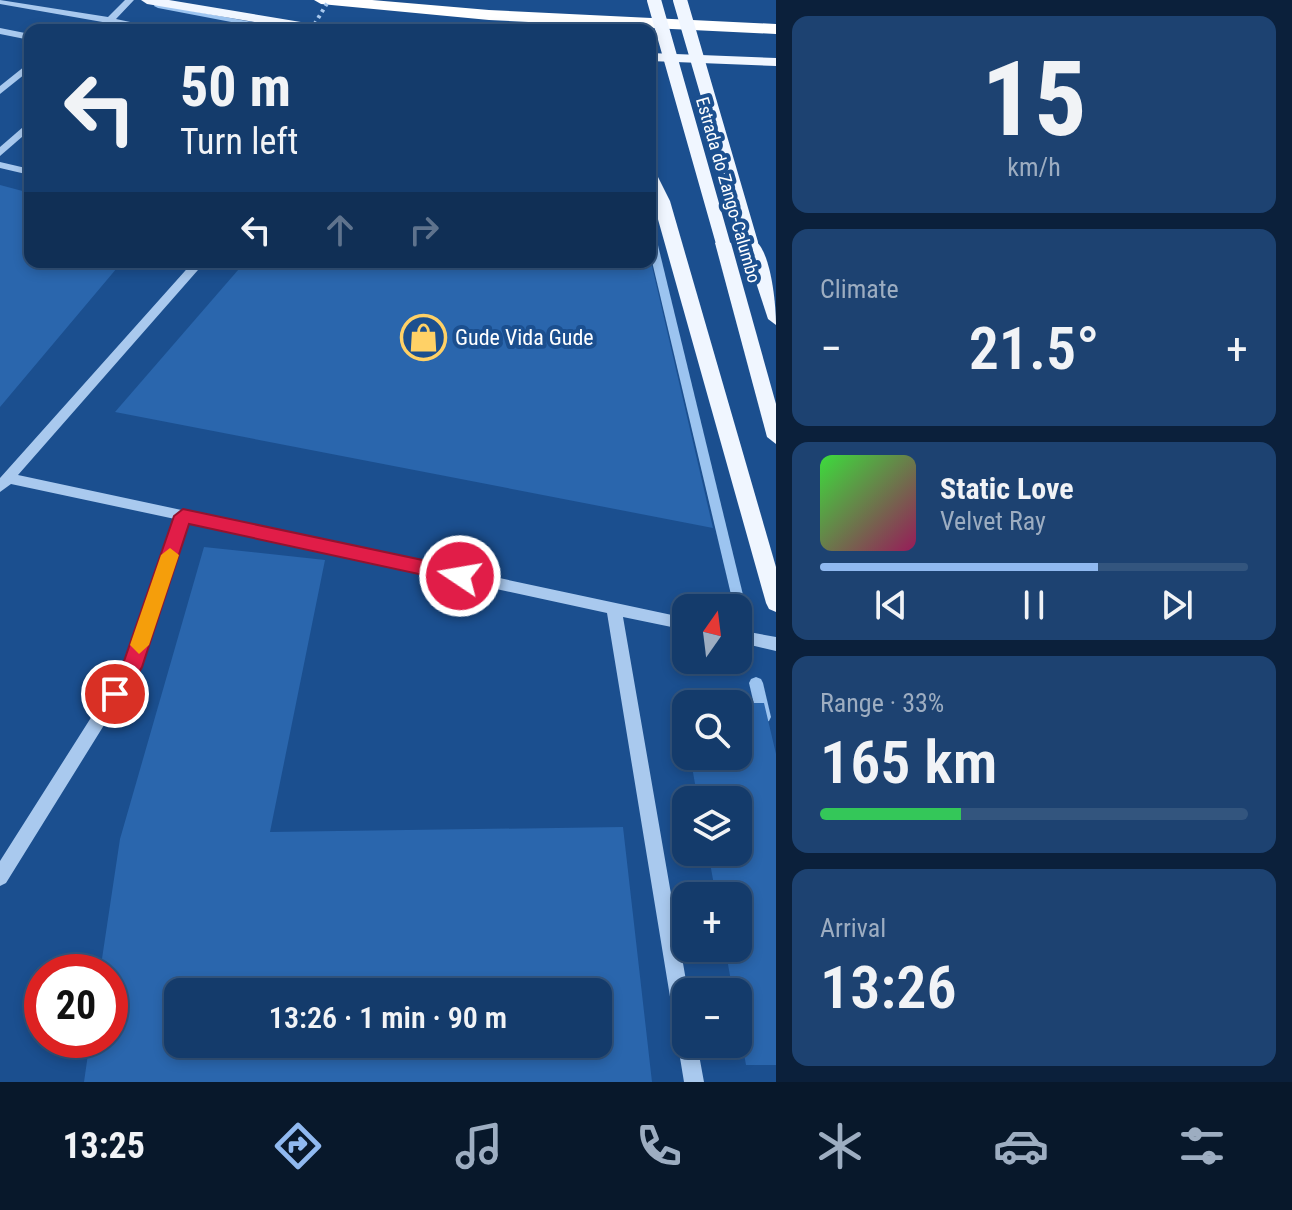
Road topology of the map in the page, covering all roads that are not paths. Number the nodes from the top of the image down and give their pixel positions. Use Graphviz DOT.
graph roads {
  1 [pos="130,0"];
  2 [pos="147,0"];
  3 [pos="321,0"];
  4 [pos="654,0"];
  5 [pos="680,0"];
  6 [pos="0,1"];
  7 [pos="111,19"];
  8 [pos="135,24"];
  9 [pos="289,24"];
  10 [pos="776,29"];
  11 [pos="2,34"];
  12 [pos="24,36"];
  13 [pos="656,57"];
  14 [pos="776,62"];
  15 [pos="24,70"];
  16 [pos="0,91"];
  17 [pos="24,130"];
  18 [pos="0,153"];
  19 [pos="0,165"];
  20 [pos="24,171"];
  21 [pos="656,188"];
  22 [pos="194,268"];
  23 [pos="776,319"];
  24 [pos="776,437"];
  25 [pos="3,483"];
  26 [pos="183,516"];
  27 [pos="776,603"];
  28 [pos="614,609"];
  29 [pos="672,621"];
  30 [pos="752,639"];
  31 [pos="776,644"];
  32 [pos="0,877"];
  33 [pos="676,978"];
  34 [pos="690,1058"];
  35 [pos="694,1082"];
  1 -- 7 [label="street"];
  2 -- 9 [label="main road"];
  3 -- 10 [label="highway"];
  4 -- 24 [label="main road, Estrada do Zango-Calumbo, bridge"];
  5 -- 23 [label="main road, Estrada do Zango-Calumbo, bridge"];
  6 -- 7 [label="street"];
  7 -- 8 [label="street"];
  11 -- 12 [label="street"];
  13 -- 14 [label="main road"];
  15 -- 16 [label="street"];
  17 -- 18 [label="street"];
  19 -- 20 [label="street"];
  21 -- 27 [label="main road"];
  22 -- 25 [label="street"];
  25 -- 26 [label="street"];
  26 -- 28 [label="street"];
  26 -- 32 [label="street"];
  28 -- 29 [label="street"];
  28 -- 33 [label="street"];
  30 -- 31 [label="street"];
  34 -- 35 [label="street"];
}
